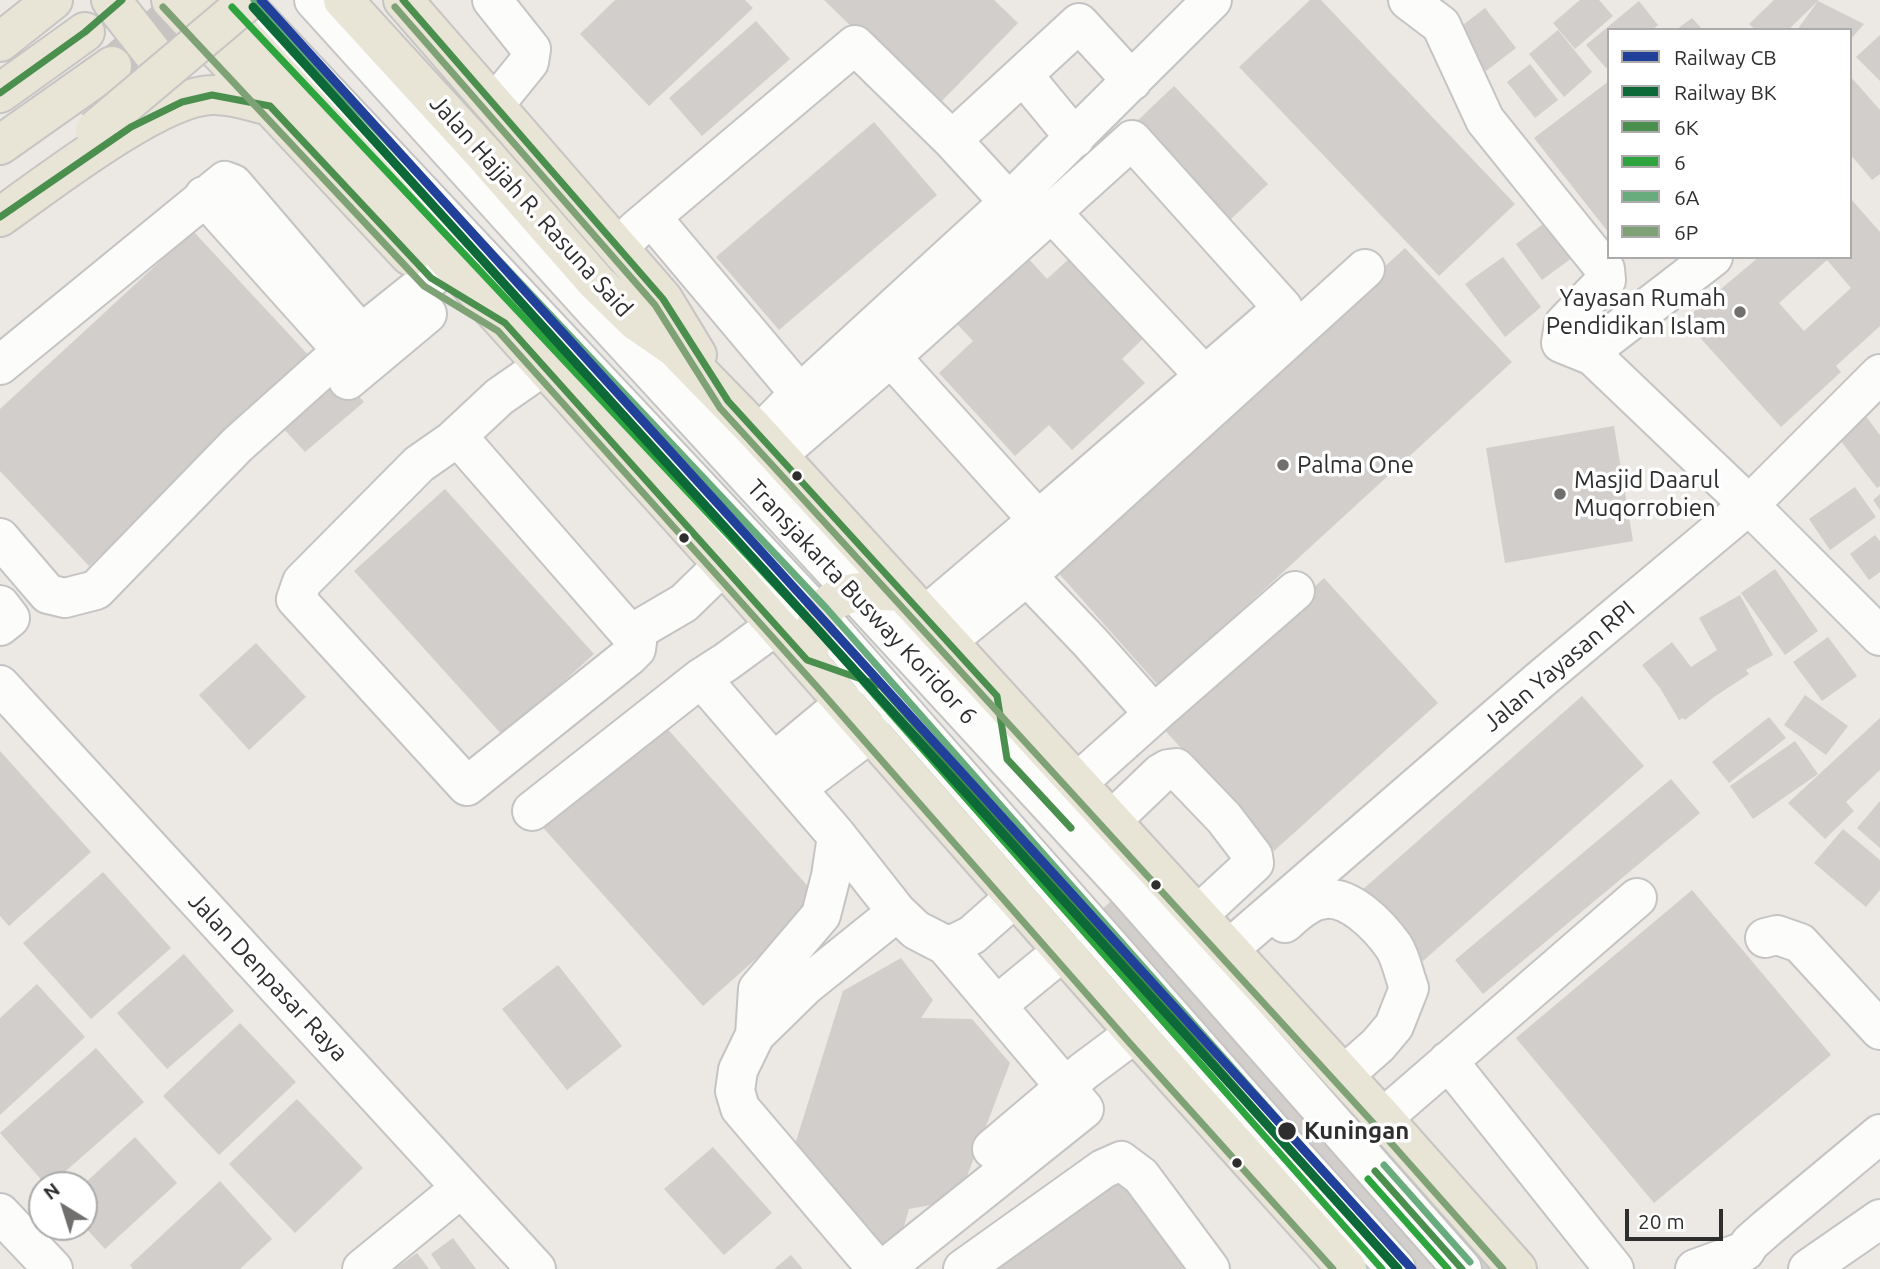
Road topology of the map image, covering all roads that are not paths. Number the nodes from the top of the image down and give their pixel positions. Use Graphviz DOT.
graph roads {
  1 [pos="33,0"];
  2 [pos="53,0"];
  3 [pos="111,0"];
  4 [pos="171,0"];
  5 [pos="210,0"];
  6 [pos="240,0"];
  7 [pos="250,0"];
  8 [pos="314,0"];
  9 [pos="343,0"];
  10 [pos="492,0"];
  11 [pos="1408,0"];
  12 [pos="407,2"];
  13 [pos="1190,7"];
  14 [pos="0,25"];
  15 [pos="85,32"];
  16 [pos="0,42"];
  17 [pos="112,66"];
  18 [pos="1023,75"];
  19 [pos="1132,81"];
  20 [pos="0,93"];
  21 [pos="495,104"];
  22 [pos="270,106"];
  23 [pos="131,127"];
  24 [pos="1075,138"];
  25 [pos="952,140"];
  26 [pos="0,145"];
  27 [pos="0,196"];
  28 [pos="1009,202"];
  29 [pos="1052,212"];
  30 [pos="0,217"];
  31 [pos="654,221"];
  32 [pos="622,250"];
  33 [pos="1710,259"];
  34 [pos="1365,269"];
  35 [pos="441,285"];
  36 [pos="505,323"];
  37 [pos="350,355"];
  38 [pos="1593,356"];
  39 [pos="891,358"];
  40 [pos="0,365"];
  41 [pos="542,367"];
  42 [pos="1880,374"];
  43 [pos="1205,376"];
  44 [pos="798,392"];
  45 [pos="754,430"];
  46 [pos="452,442"];
  47 [pos="1749,505"];
  48 [pos="1038,520"];
  49 [pos="0,538"];
  50 [pos="723,565"];
  51 [pos="1027,576"];
  52 [pos="1295,591"];
  53 [pos="853,593"];
  54 [pos="0,606"];
  55 [pos="819,616"];
  56 [pos="925,617"];
  57 [pos="0,626"];
  58 [pos="775,626"];
  59 [pos="631,634"];
  60 [pos="1880,636"];
  61 [pos="807,660"];
  62 [pos="701,678"];
  63 [pos="0,685"];
  64 [pos="881,686"];
  65 [pos="997,696"];
  66 [pos="845,703"];
  67 [pos="1154,714"];
  68 [pos="871,732"];
  69 [pos="1007,759"];
  70 [pos="785,775"];
  71 [pos="1077,783"];
  72 [pos="532,811"];
  73 [pos="1111,821"];
  74 [pos="837,836"];
  75 [pos="1015,897"];
  76 [pos="1637,898"];
  77 [pos="897,912"];
  78 [pos="1198,915"];
  79 [pos="1765,938"];
  80 [pos="945,945"];
  81 [pos="1063,951"];
  82 [pos="1236,956"];
  83 [pos="997,1005"];
  84 [pos="1880,1030"];
  85 [pos="1135,1033"];
  86 [pos="755,1035"];
  87 [pos="1448,1061"];
  88 [pos="1344,1075"];
  89 [pos="1066,1087"];
  90 [pos="1384,1118"];
  91 [pos="1880,1133"];
  92 [pos="992,1149"];
  93 [pos="461,1188"];
  94 [pos="0,1213"];
  95 [pos="1880,1219"];
  96 [pos="1747,1260"];
  97 [pos="53,1269"];
  98 [pos="362,1269"];
  99 [pos="536,1269"];
  100 [pos="877,1269"];
  101 [pos="884,1269"];
  102 [pos="963,1269"];
  103 [pos="1210,1269"];
  104 [pos="1347,1269"];
  105 [pos="1396,1269"];
  106 [pos="1462,1269"];
  107 [pos="1517,1269"];
  108 [pos="1614,1269"];
  109 [pos="1695,1269"];
  110 [pos="1808,1269"];
  1 -- 14 [label="main road"];
  2 -- 16 [label="main road"];
  3 -- 23 [label="main road"];
  4 -- 22 [label="main road"];
  5 -- 36 [label="main road"];
  6 -- 55 [label="street, Transjakarta Busway Koridor 6"];
  7 -- 27 [label="main road, bridge"];
  8 -- 53 [label="street, Transjakarta Busway Koridor 6"];
  9 -- 45 [label="main road, Jalan Hajjah R. Rasuna Said"];
  10 -- 21 [label="street"];
  11 -- 38 [label="street"];
  12 -- 21 [label="main road, Jalan Hajjah R. Rasuna Said"];
  13 -- 19 [label="street"];
  15 -- 20 [label="main road"];
  17 -- 26 [label="main road"];
  18 -- 19 [label="street"];
  18 -- 24 [label="street"];
  18 -- 25 [label="street"];
  19 -- 24 [label="street"];
  21 -- 32 [label="main road, Jalan Hajjah R. Rasuna Said"];
  22 -- 23 [label="main road"];
  22 -- 35 [label="main road"];
  23 -- 30 [label="main road"];
  24 -- 28 [label="street"];
  25 -- 28 [label="street"];
  25 -- 31 [label="street"];
  28 -- 44 [label="street"];
  29 -- 39 [label="street"];
  29 -- 43 [label="street"];
  29 -- 43 [label="street"];
  31 -- 32 [label="street"];
  31 -- 44 [label="street"];
  32 -- 45 [label="main road, Jalan Hajjah R. Rasuna Said"];
  33 -- 38 [label="street"];
  34 -- 51 [label="street"];
  35 -- 36 [label="main road"];
  35 -- 37 [label="street"];
  36 -- 41 [label="main road"];
  37 -- 40 [label="street"];
  37 -- 49 [label="street"];
  38 -- 47 [label="street"];
  39 -- 45 [label="street"];
  39 -- 48 [label="street"];
  41 -- 46 [label="street"];
  41 -- 50 [label="main road"];
  42 -- 47 [label="street, Jalan Yayasan RPI"];
  43 -- 48 [label="street"];
  44 -- 45 [label="street"];
  45 -- 56 [label="main road, Jalan Hajjah R. Rasuna Said"];
  46 -- 59 [label="street"];
  46 -- 59 [label="street"];
  47 -- 60 [label="street"];
  47 -- 82 [label="street, Jalan Yayasan RPI"];
  48 -- 56 [label="street"];
  50 -- 58 [label="main road"];
  50 -- 59 [label="street"];
  51 -- 56 [label="street"];
  51 -- 67 [label="street"];
  52 -- 67 [label="street"];
  53 -- 55 [label="main road"];
  53 -- 56 [label="main road"];
  53 -- 69 [label="street, Transjakarta Busway Koridor 6"];
  54 -- 57 [label="street"];
  55 -- 61 [label="main road"];
  55 -- 64 [label="street, Transjakarta Busway Koridor 6"];
  56 -- 65 [label="main road, Jalan Hajjah R. Rasuna Said"];
  58 -- 61 [label="main road"];
  58 -- 62 [label="street"];
  61 -- 64 [label="street"];
  61 -- 66 [label="main road"];
  62 -- 70 [label="street"];
  62 -- 72 [label="street"];
  63 -- 93 [label="street, Jalan Denpasar Raya"];
  64 -- 105 [label="street, Transjakarta Busway Koridor 6"];
  65 -- 69 [label="street"];
  65 -- 71 [label="main road, Jalan Hajjah R. Rasuna Said"];
  66 -- 68 [label="main road"];
  66 -- 70 [label="street"];
  67 -- 71 [label="street"];
  68 -- 70 [label="street"];
  68 -- 75 [label="main road"];
  69 -- 106 [label="street, Transjakarta Busway Koridor 6"];
  70 -- 74 [label="street"];
  71 -- 73 [label="main road, Jalan Hajjah R. Rasuna Said"];
  73 -- 78 [label="main road, Jalan Hajjah R. Rasuna Said"];
  73 -- 78 [label="street"];
  74 -- 77 [label="street"];
  74 -- 86 [label="street"];
  75 -- 80 [label="street"];
  75 -- 81 [label="main road"];
  76 -- 87 [label="street"];
  77 -- 80 [label="street"];
  77 -- 86 [label="street"];
  78 -- 82 [label="main road, Jalan Hajjah R. Rasuna Said"];
  79 -- 84 [label="street"];
  80 -- 83 [label="street"];
  81 -- 83 [label="street"];
  81 -- 85 [label="main road"];
  82 -- 88 [label="main road, Jalan Hajjah R. Rasuna Said"];
  82 -- 88 [label="street"];
  83 -- 89 [label="street"];
  85 -- 89 [label="street"];
  85 -- 104 [label="main road"];
  86 -- 100 [label="street"];
  87 -- 90 [label="street"];
  87 -- 108 [label="street"];
  88 -- 90 [label="main road, Jalan Hajjah R. Rasuna Said"];
  89 -- 92 [label="street"];
  89 -- 101 [label="street"];
  90 -- 107 [label="main road, Jalan Hajjah R. Rasuna Said"];
  91 -- 96 [label="street"];
  93 -- 98 [label="street"];
  93 -- 99 [label="street, Jalan Denpasar Raya"];
  94 -- 97 [label="street"];
  95 -- 110 [label="street"];
  96 -- 109 [label="street"];
  102 -- 103 [label="street"];
}
